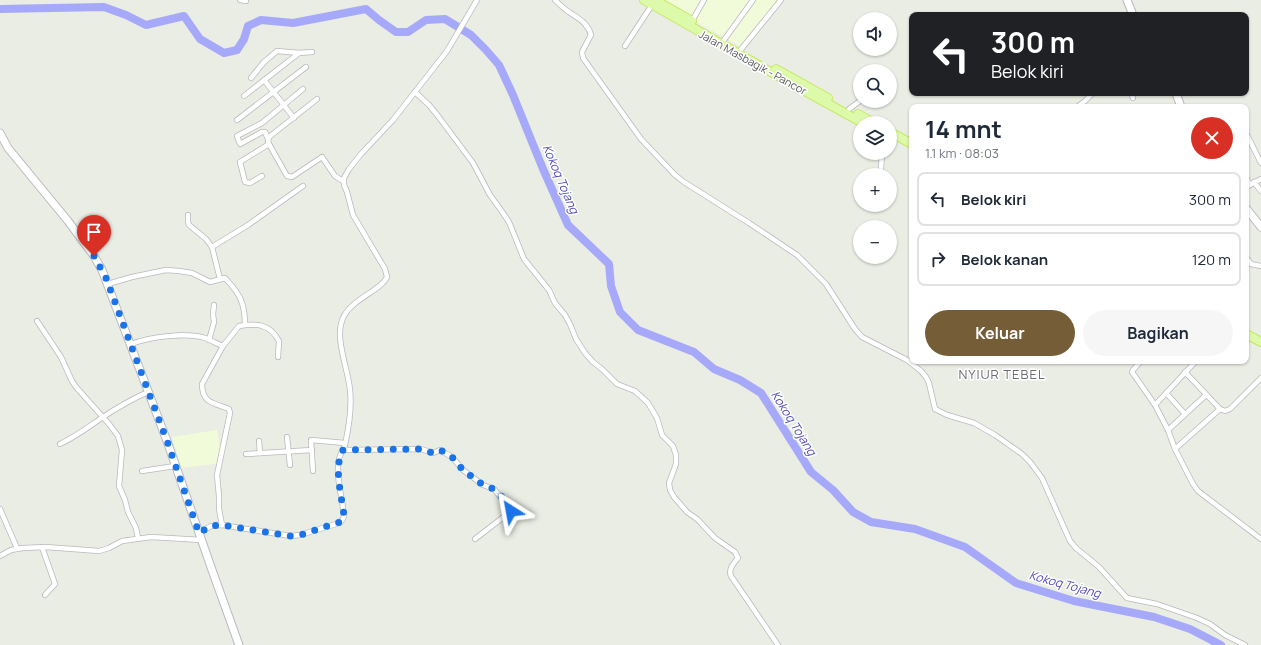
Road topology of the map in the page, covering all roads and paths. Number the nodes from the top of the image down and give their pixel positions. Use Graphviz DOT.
graph roads {
  1 [pos="240,0"];
  2 [pos="477,0"];
  3 [pos="555,0"];
  4 [pos="644,0"];
  5 [pos="704,0"];
  6 [pos="781,0"];
  7 [pos="1127,0"];
  8 [pos="246,1"];
  9 [pos="752,1"];
  10 [pos="654,3"];
  11 [pos="1132,12"];
  12 [pos="692,21"];
  13 [pos="724,40"];
  14 [pos="625,46"];
  15 [pos="739,51"];
  16 [pos="312,52"];
  17 [pos="300,53"];
  18 [pos="306,67"];
  19 [pos="251,78"];
  20 [pos="264,80"];
  21 [pos="303,89"];
  22 [pos="274,92"];
  23 [pos="415,92"];
  24 [pos="244,96"];
  25 [pos="1090,96"];
  26 [pos="822,98"];
  27 [pos="317,99"];
  28 [pos="1081,104"];
  29 [pos="284,105"];
  30 [pos="853,106"];
  31 [pos="849,109"];
  32 [pos="862,116"];
  33 [pos="853,117"];
  34 [pos="294,118"];
  35 [pos="237,120"];
  36 [pos="0,133"];
  37 [pos="897,136"];
  38 [pos="1249,139"];
  39 [pos="268,142"];
  40 [pos="897,142"];
  41 [pos="909,142"];
  42 [pos="909,148"];
  43 [pos="1261,163"];
  44 [pos="262,176"];
  45 [pos="1261,179"];
  46 [pos="343,181"];
  47 [pos="1250,185"];
  48 [pos="303,186"];
  49 [pos="1261,191"];
  50 [pos="1249,212"];
  51 [pos="188,215"];
  52 [pos="1261,227"];
  53 [pos="212,247"];
  54 [pos="1249,261"];
  55 [pos="1261,266"];
  56 [pos="220,279"];
  57 [pos="108,284"];
  58 [pos="214,305"];
  59 [pos="37,321"];
  60 [pos="245,325"];
  61 [pos="1249,336"];
  62 [pos="209,340"];
  63 [pos="1261,342"];
  64 [pos="131,344"];
  65 [pos="222,346"];
  66 [pos="278,357"];
  67 [pos="909,362"];
  68 [pos="912,364"];
  69 [pos="1138,364"];
  70 [pos="1193,364"];
  71 [pos="1185,372"];
  72 [pos="1261,378"];
  73 [pos="148,392"];
  74 [pos="1166,393"];
  75 [pos="1206,395"];
  76 [pos="1155,405"];
  77 [pos="1220,409"];
  78 [pos="1185,414"];
  79 [pos="103,418"];
  80 [pos="1168,430"];
  81 [pos="287,436"];
  82 [pos="258,441"];
  83 [pos="345,443"];
  84 [pos="60,444"];
  85 [pos="1175,449"];
  86 [pos="312,450"];
  87 [pos="343,450"];
  88 [pos="288,451"];
  89 [pos="260,453"];
  90 [pos="246,454"];
  91 [pos="290,465"];
  92 [pos="175,466"];
  93 [pos="142,471"];
  94 [pos="313,471"];
  95 [pos="0,509"];
  96 [pos="222,525"];
  97 [pos="199,533"];
  98 [pos="138,538"];
  99 [pos="475,539"];
  100 [pos="1261,539"];
  101 [pos="202,540"];
  102 [pos="42,547"];
  103 [pos="17,548"];
  104 [pos="0,556"];
  105 [pos="45,595"];
  106 [pos="239,645"];
  107 [pos="778,645"];
  108 [pos="1245,645"];
  1 -- 8 [label="street"];
  2 -- 23 [label="street"];
  3 -- 67 [label="street"];
  4 -- 10 [label="main road, Jalan Masbagik - Pancor"];
  5 -- 12 [label="street"];
  6 -- 15 [label="street"];
  7 -- 11 [label="main road"];
  9 -- 13 [label="street"];
  10 -- 12 [label="main road, Jalan Masbagik - Pancor"];
  10 -- 14 [label="street"];
  10 -- 15 [label="main road, Jalan Masbagik - Pancor"];
  12 -- 13 [label="main road, Jalan Masbagik - Pancor"];
  13 -- 15 [label="main road, Jalan Masbagik - Pancor"];
  15 -- 26 [label="main road, Jalan Masbagik - Pancor"];
  16 -- 17 [label="street"];
  17 -- 19 [label="street"];
  17 -- 20 [label="street"];
  18 -- 22 [label="street"];
  20 -- 22 [label="street"];
  20 -- 24 [label="street"];
  21 -- 29 [label="street"];
  22 -- 29 [label="street"];
  22 -- 35 [label="street"];
  23 -- 46 [label="street"];
  23 -- 107 [label="street"];
  25 -- 28 [label="street"];
  26 -- 31 [label="main road, Jalan Masbagik - Pancor"];
  26 -- 33 [label="main road, Jalan Masbagik - Pancor"];
  27 -- 34 [label="street"];
  29 -- 34 [label="street"];
  29 -- 39 [label="street"];
  30 -- 31 [label="street"];
  31 -- 32 [label="main road, Jalan Masbagik - Pancor"];
  34 -- 39 [label="street"];
  36 -- 57 [label="main road"];
  37 -- 41 [label="main road"];
  38 -- 43 [label="street"];
  39 -- 44 [label="street"];
  39 -- 46 [label="street"];
  40 -- 42 [label="main road"];
  45 -- 47 [label="street"];
  46 -- 83 [label="street"];
  47 -- 49 [label="street"];
  48 -- 53 [label="street"];
  50 -- 52 [label="main road"];
  51 -- 53 [label="street"];
  53 -- 56 [label="street"];
  54 -- 55 [label="street"];
  56 -- 57 [label="street"];
  56 -- 60 [label="street"];
  57 -- 64 [label="main road"];
  58 -- 62 [label="street"];
  59 -- 79 [label="street"];
  60 -- 65 [label="street"];
  60 -- 66 [label="street"];
  61 -- 63 [label="main road"];
  62 -- 64 [label="street"];
  62 -- 65 [label="street"];
  64 -- 73 [label="main road"];
  65 -- 96 [label="street"];
  68 -- 108 [label="street"];
  69 -- 76 [label="street"];
  70 -- 71 [label="street"];
  71 -- 74 [label="street"];
  71 -- 75 [label="street"];
  72 -- 77 [label="street"];
  73 -- 79 [label="street"];
  73 -- 92 [label="main road"];
  74 -- 76 [label="street"];
  74 -- 78 [label="street"];
  75 -- 77 [label="street"];
  75 -- 78 [label="street"];
  76 -- 80 [label="street"];
  77 -- 85 [label="street"];
  78 -- 80 [label="street"];
  79 -- 84 [label="street"];
  79 -- 98 [label="street"];
  80 -- 85 [label="street"];
  81 -- 88 [label="street"];
  82 -- 89 [label="street"];
  83 -- 86 [label="street"];
  83 -- 87 [label="street"];
  85 -- 100 [label="street"];
  86 -- 88 [label="street"];
  86 -- 94 [label="street"];
  87 -- 96 [label="street"];
  87 -- 99 [label="street"];
  88 -- 89 [label="street"];
  88 -- 91 [label="street"];
  89 -- 90 [label="street"];
  92 -- 93 [label="street"];
  92 -- 97 [label="main road"];
  95 -- 103 [label="street"];
  96 -- 97 [label="street"];
  97 -- 101 [label="main road"];
  98 -- 101 [label="street"];
  98 -- 102 [label="street"];
  101 -- 106 [label="main road"];
  102 -- 103 [label="street"];
  102 -- 105 [label="street"];
  103 -- 104 [label="street"];
}
